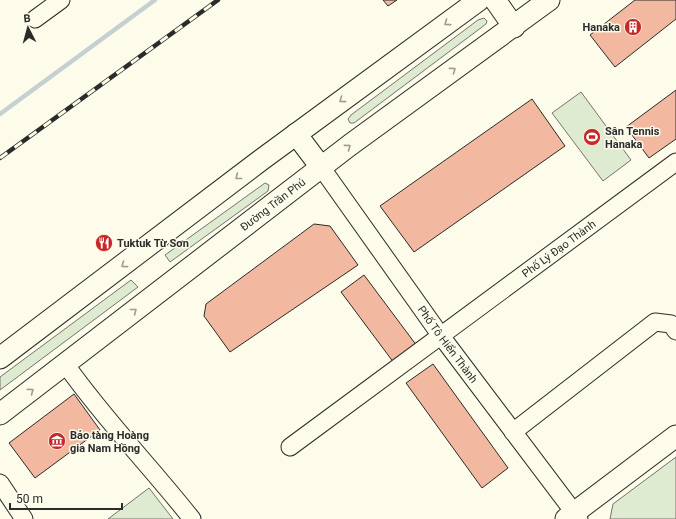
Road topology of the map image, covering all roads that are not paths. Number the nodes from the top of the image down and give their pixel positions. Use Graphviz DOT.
graph roads {
  1 [pos="61,0"];
  2 [pos="482,0"];
  3 [pos="550,0"];
  4 [pos="35,19"];
  5 [pos="514,27"];
  6 [pos="296,134"];
  7 [pos="676,162"];
  8 [pos="321,167"];
  9 [pos="676,331"];
  10 [pos="441,336"];
  11 [pos="0,358"];
  12 [pos="66,365"];
  13 [pos="0,414"];
  14 [pos="513,432"];
  15 [pos="676,436"];
  16 [pos="290,447"];
  17 [pos="0,483"];
  18 [pos="573,517"];
  19 [pos="24,519"];
  20 [pos="192,519"];
  1 -- 4 [label="street"];
  2 -- 5 [label="main road"];
  2 -- 6 [label="main road, one-way"];
  3 -- 5 [label="main road, Đường Trần Phú"];
  8 -- 5 [label="main road, Đường Trần Phú, one-way"];
  6 -- 8 [label="main road"];
  6 -- 11 [label="main road, one-way"];
  7 -- 10 [label="street, Phố Lý Đạo Thành"];
  8 -- 10 [label="street, Phố Tô Hiến Thành"];
  12 -- 8 [label="main road, Đường Trần Phú, one-way"];
  9 -- 14 [label="street"];
  10 -- 14 [label="street, Phố Tô Hiến Thành"];
  10 -- 16 [label="street, Phố Lý Đạo Thành"];
  13 -- 12 [label="main road, Đường Trần Phú, one-way"];
  12 -- 20 [label="street"];
  14 -- 18 [label="street, Phố Tô Hiến Thành"];
  15 -- 18 [label="main road"];
  17 -- 19 [label="street"];
}
